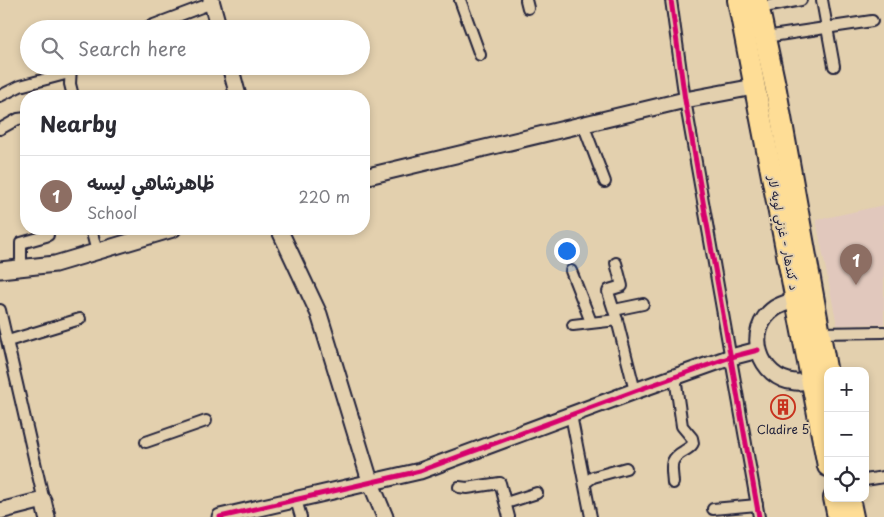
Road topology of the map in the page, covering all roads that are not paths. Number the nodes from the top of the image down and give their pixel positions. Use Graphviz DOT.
graph roads {
  1 [pos="460,0"];
  2 [pos="671,0"];
  3 [pos="738,0"];
  4 [pos="801,0"];
  5 [pos="822,0"];
  6 [pos="212,1"];
  7 [pos="758,4"];
  8 [pos="165,20"];
  9 [pos="217,20"];
  10 [pos="872,21"];
  11 [pos="827,28"];
  12 [pos="765,37"];
  13 [pos="480,55"];
  14 [pos="834,66"];
  15 [pos="54,75"];
  16 [pos="71,75"];
  17 [pos="232,75"];
  18 [pos="754,87"];
  19 [pos="72,90"];
  20 [pos="236,90"];
  21 [pos="0,96"];
  22 [pos="684,100"];
  23 [pos="20,119"];
  24 [pos="583,124"];
  25 [pos="0,128"];
  26 [pos="370,176"];
  27 [pos="605,182"];
  28 [pos="48,235"];
  29 [pos="93,235"];
  30 [pos="152,235"];
  31 [pos="282,235"];
  32 [pos="97,252"];
  33 [pos="616,263"];
  34 [pos="21,269"];
  35 [pos="0,270"];
  36 [pos="571,271"];
  37 [pos="796,300"];
  38 [pos="643,304"];
  39 [pos="0,310"];
  40 [pos="616,315"];
  41 [pos="80,319"];
  42 [pos="591,322"];
  43 [pos="572,324"];
  44 [pos="884,332"];
  45 [pos="819,333"];
  46 [pos="8,341"];
  47 [pos="758,350"];
  48 [pos="731,357"];
  49 [pos="675,377"];
  50 [pos="819,380"];
  51 [pos="635,391"];
  52 [pos="571,415"];
  53 [pos="206,421"];
  54 [pos="146,442"];
  55 [pos="827,457"];
  56 [pos="626,468"];
  57 [pos="884,477"];
  58 [pos="869,479"];
  59 [pos="370,481"];
  60 [pos="585,483"];
  61 [pos="673,483"];
  62 [pos="459,486"];
  63 [pos="537,493"];
  64 [pos="43,500"];
  65 [pos="296,500"];
  66 [pos="835,502"];
  67 [pos="850,502"];
  68 [pos="506,503"];
  69 [pos="757,505"];
  70 [pos="713,509"];
  71 [pos="0,511"];
  72 [pos="47,517"];
  73 [pos="220,517"];
  74 [pos="301,517"];
  75 [pos="385,517"];
  76 [pos="509,517"];
  77 [pos="591,517"];
  78 [pos="759,517"];
  79 [pos="838,517"];
  80 [pos="853,517"];
  1 -- 13 [label="street"];
  2 -- 22 [label="street"];
  3 -- 18 [label="highway, د کندهار - غزني لويه لار"];
  4 -- 7 [label="street"];
  5 -- 11 [label="street"];
  6 -- 8 [label="street"];
  6 -- 9 [label="street"];
  7 -- 12 [label="highway, د کندهار - غزني لويه لار"];
  10 -- 11 [label="street"];
  11 -- 12 [label="street"];
  11 -- 14 [label="street"];
  12 -- 45 [label="highway, د کندهار - غزني لويه لار"];
  15 -- 21 [label="street"];
  16 -- 19 [label="street"];
  17 -- 20 [label="street"];
  18 -- 22 [label="street"];
  18 -- 37 [label="highway, د کندهار - غزني لويه لار"];
  22 -- 24 [label="street"];
  22 -- 48 [label="street"];
  23 -- 25 [label="street"];
  24 -- 26 [label="street"];
  24 -- 27 [label="street"];
  28 -- 34 [label="street"];
  29 -- 32 [label="street"];
  30 -- 32 [label="street"];
  31 -- 59 [label="street"];
  32 -- 34 [label="street"];
  33 -- 40 [label="street"];
  34 -- 35 [label="street"];
  36 -- 42 [label="street"];
  37 -- 47 [label="street"];
  37 -- 50 [label="highway, د کندهار - غزني لويه لار"];
  38 -- 40 [label="street"];
  39 -- 46 [label="street"];
  40 -- 42 [label="street"];
  40 -- 51 [label="street"];
  41 -- 46 [label="street"];
  42 -- 43 [label="street"];
  44 -- 45 [label="street"];
  45 -- 50 [label="highway, د کندهار - غزني لويه لار"];
  46 -- 64 [label="street"];
  47 -- 48 [label="street"];
  47 -- 50 [label="street"];
  48 -- 49 [label="street"];
  48 -- 69 [label="street"];
  49 -- 51 [label="street"];
  49 -- 61 [label="street"];
  50 -- 55 [label="highway, د کندهار - غزني لويه لار"];
  51 -- 52 [label="street"];
  52 -- 59 [label="street"];
  52 -- 60 [label="street"];
  53 -- 54 [label="street"];
  56 -- 60 [label="street"];
  57 -- 58 [label="street"];
  59 -- 65 [label="street"];
  59 -- 75 [label="street"];
  60 -- 77 [label="street"];
  62 -- 68 [label="street"];
  63 -- 68 [label="street"];
  64 -- 71 [label="street"];
  64 -- 72 [label="street"];
  65 -- 73 [label="street"];
  65 -- 74 [label="street"];
  66 -- 79 [label="highway"];
  67 -- 80 [label="highway"];
  68 -- 76 [label="street"];
  69 -- 70 [label="street"];
  69 -- 78 [label="street"];
}
